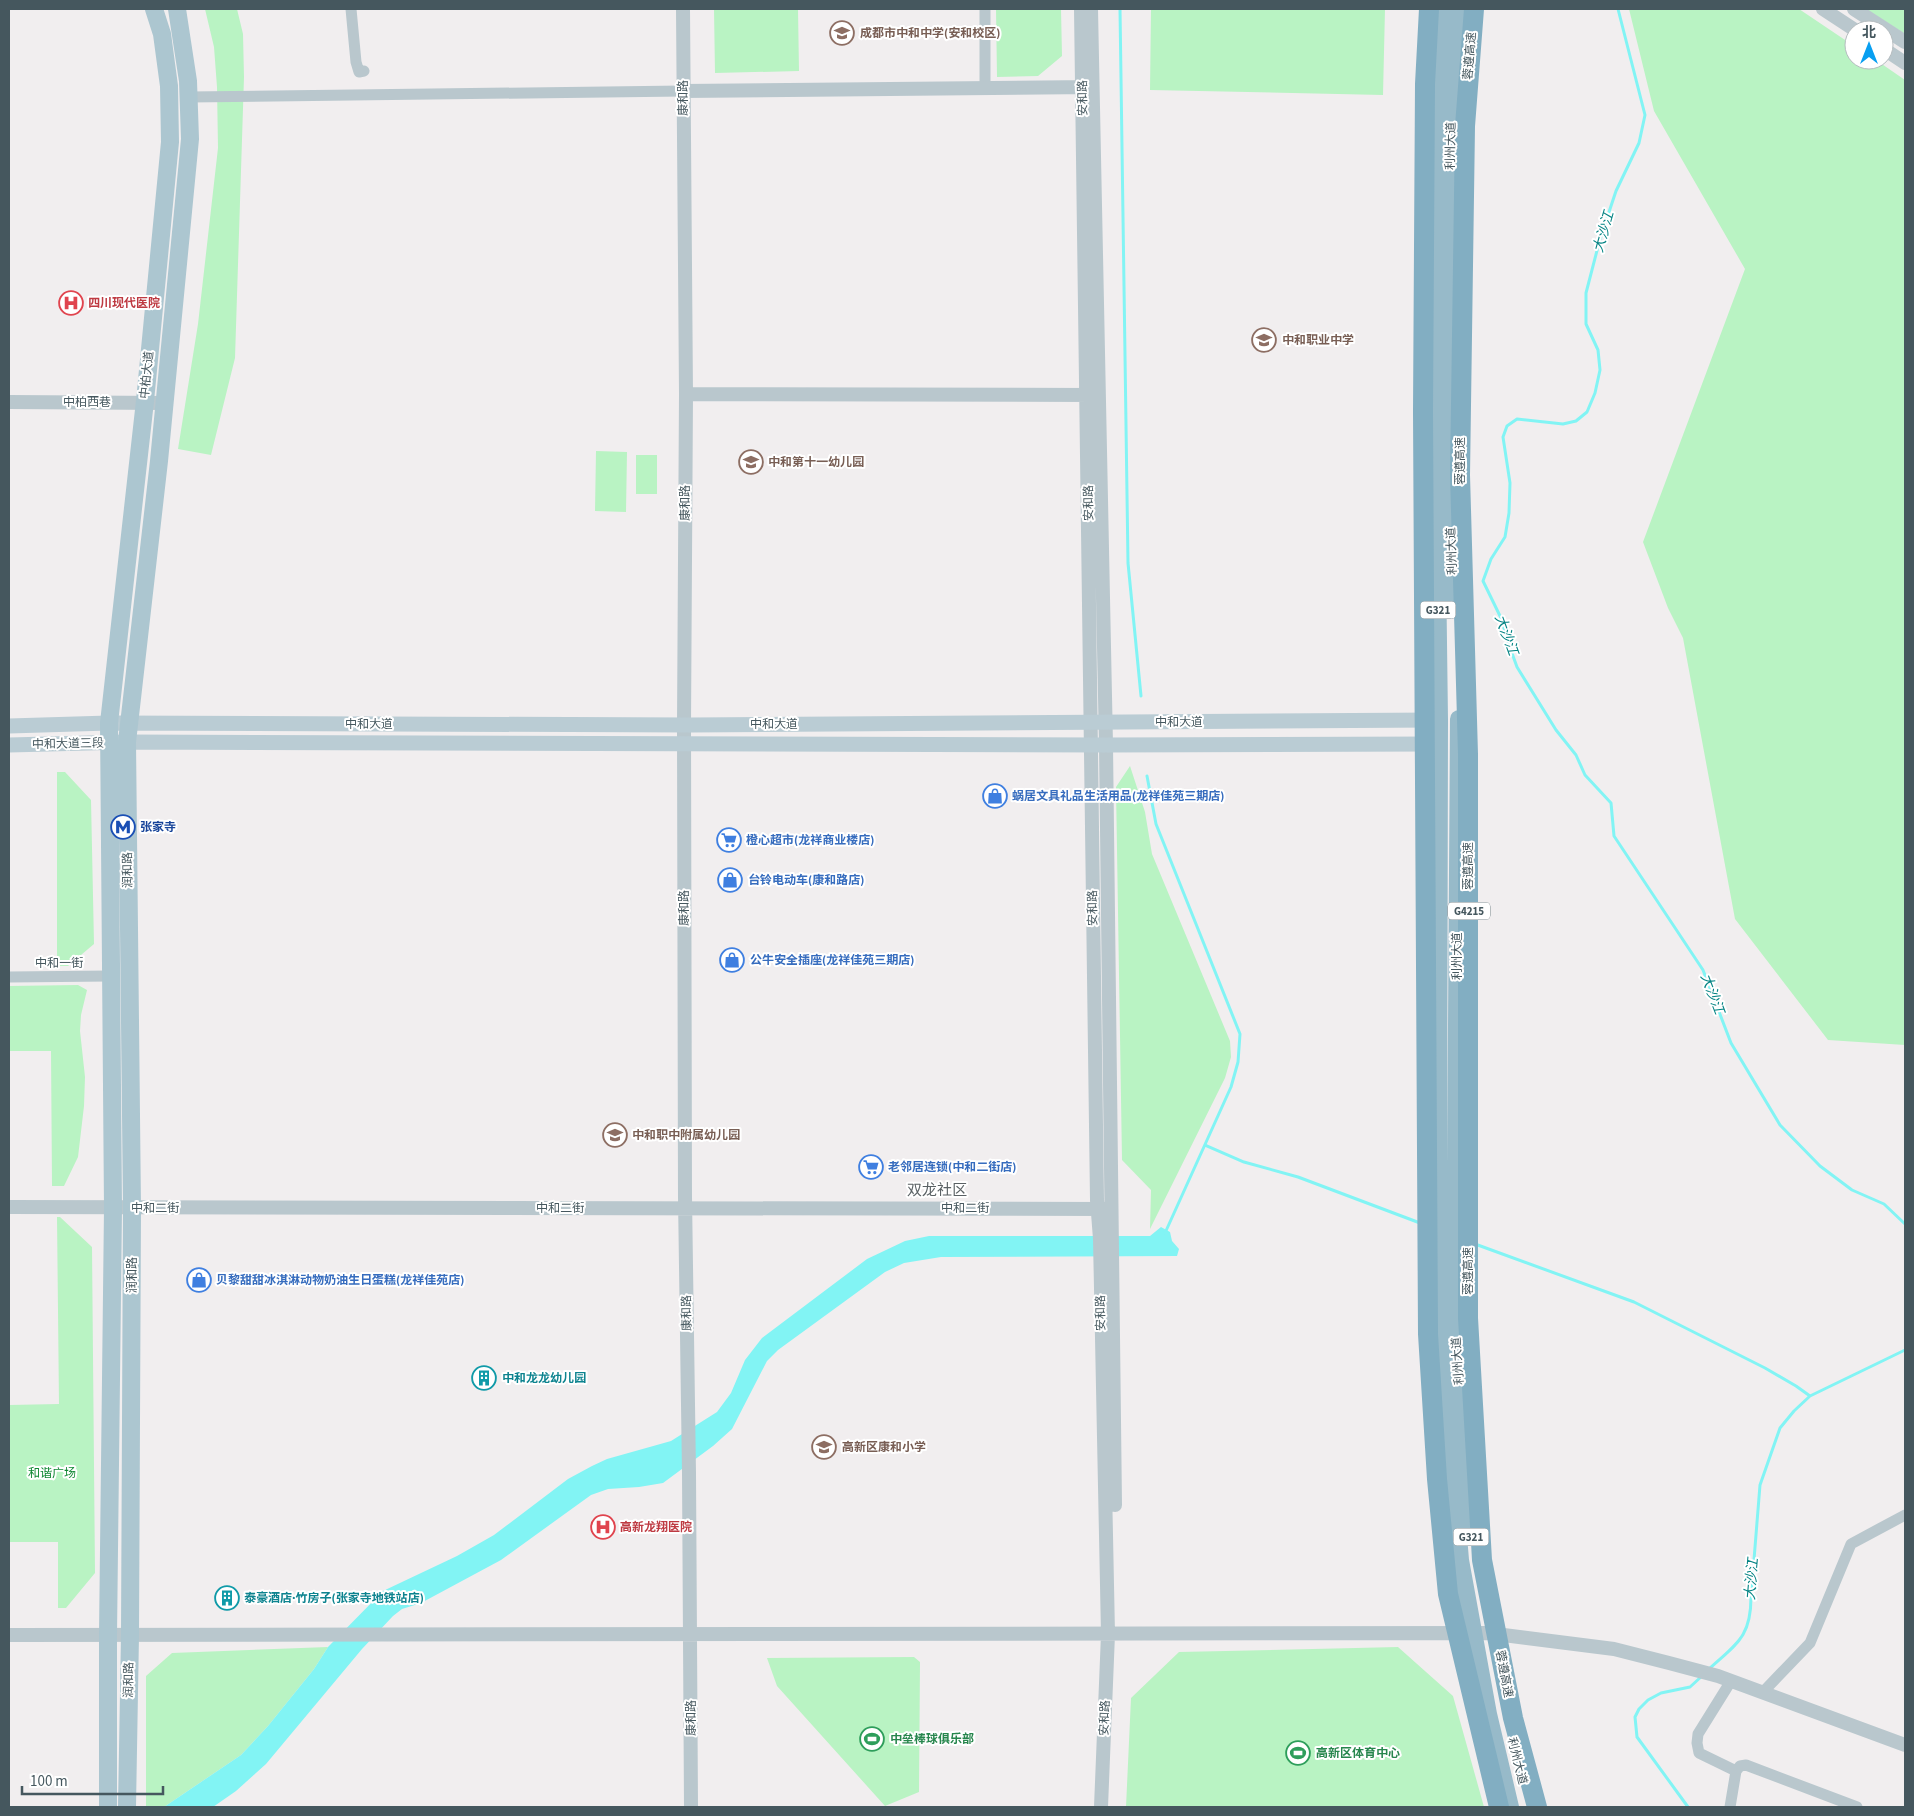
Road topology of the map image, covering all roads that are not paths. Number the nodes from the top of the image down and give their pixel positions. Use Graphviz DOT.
graph roads {
  1 [pos="154,9"];
  2 [pos="177,9"];
  3 [pos="352,9"];
  4 [pos="683,9"];
  5 [pos="985,9"];
  6 [pos="1081,9"];
  7 [pos="1091,9"];
  8 [pos="1429,9"];
  9 [pos="1440,9"];
  10 [pos="1458,9"];
  11 [pos="1474,9"];
  12 [pos="1823,9"];
  13 [pos="1854,9"];
  14 [pos="1844,23"];
  15 [pos="1905,42"];
  16 [pos="1894,56"];
  17 [pos="1905,63"];
  18 [pos="364,72"];
  19 [pos="1088,87"];
  20 [pos="985,88"];
  21 [pos="683,91"];
  22 [pos="189,97"];
  23 [pos="686,394"];
  24 [pos="1093,395"];
  25 [pos="145,401"];
  26 [pos="9,402"];
  27 [pos="164,403"];
  28 [pos="1440,720"];
  29 [pos="109,723"];
  30 [pos="128,723"];
  31 [pos="1098,723"];
  32 [pos="684,725"];
  33 [pos="9,726"];
  34 [pos="118,742"];
  35 [pos="684,743"];
  36 [pos="1440,744"];
  37 [pos="9,745"];
  38 [pos="1090,745"];
  39 [pos="1106,745"];
  40 [pos="110,976"];
  41 [pos="9,977"];
  42 [pos="9,1198"];
  43 [pos="113,1204"];
  44 [pos="132,1204"];
  45 [pos="686,1204"];
  46 [pos="1105,1204"];
  47 [pos="9,1207"];
  48 [pos="1447,1211"];
  49 [pos="1905,1515"];
  50 [pos="1481,1633"];
  51 [pos="1112,1634"];
  52 [pos="108,1635"];
  53 [pos="130,1635"];
  54 [pos="690,1635"];
  55 [pos="9,1636"];
  56 [pos="1725,1679"];
  57 [pos="1763,1692"];
  58 [pos="1905,1745"];
  59 [pos="1736,1771"];
  60 [pos="108,1807"];
  61 [pos="127,1807"];
  62 [pos="691,1807"];
  63 [pos="1101,1807"];
  64 [pos="1109,1807"];
  65 [pos="1499,1807"];
  66 [pos="1510,1807"];
  67 [pos="1528,1807"];
  68 [pos="1537,1807"];
  69 [pos="1730,1807"];
  70 [pos="1857,1807"];
  1 -- 25 [label="main road, 中柏大道"];
  2 -- 22 [label="main road, 中柏大道"];
  3 -- 18 [label="street"];
  4 -- 21 [label="street, 康和路"];
  5 -- 20 [label="street"];
  6 -- 19 [label="street, 安和路"];
  7 -- 19 [label="street, 安和路"];
  8 -- 65 [label="highway"];
  9 -- 28 [label="highway, 利州大道 / G321"];
  10 -- 48 [label="highway, 利州大道 / G321"];
  11 -- 68 [label="highway, 蓉遵高速 / G4215"];
  12 -- 14 [label="street"];
  13 -- 15 [label="street"];
  16 -- 17 [label="street"];
  19 -- 20 [label="street"];
  19 -- 24 [label="street, 安和路"];
  20 -- 21 [label="street"];
  21 -- 22 [label="street"];
  21 -- 23 [label="street, 康和路"];
  22 -- 27 [label="main road, 中柏大道"];
  23 -- 24 [label="street"];
  23 -- 32 [label="street, 康和路"];
  24 -- 31 [label="street, 安和路"];
  25 -- 26 [label="street, 中柏西巷"];
  25 -- 27 [label="street, 中柏西巷"];
  25 -- 29 [label="main road, 中柏大道"];
  27 -- 30 [label="main road, 中柏大道"];
  28 -- 31 [label="main road, 中和大道"];
  28 -- 36 [label="highway, 利州大道 / G321"];
  29 -- 30 [label="main road, 中和大道"];
  29 -- 33 [label="main road, 中和大道三段"];
  29 -- 34 [label="main road, 中柏大道"];
  30 -- 32 [label="main road, 中和大道"];
  30 -- 34 [label="main road, 中柏大道"];
  31 -- 32 [label="main road, 中和大道"];
  31 -- 38 [label="street, 安和路"];
  31 -- 39 [label="street, 安和路"];
  32 -- 35 [label="street, 康和路"];
  34 -- 35 [label="main road, 中和大道"];
  34 -- 37 [label="main road, 中和大道三段"];
  34 -- 40 [label="main road, 润和路"];
  34 -- 44 [label="main road, 润和路"];
  35 -- 38 [label="main road, 中和大道"];
  35 -- 45 [label="street, 康和路"];
  36 -- 39 [label="main road, 中和大道"];
  36 -- 48 [label="highway, 利州大道 / G321"];
  38 -- 39 [label="main road, 中和大道"];
  38 -- 46 [label="street, 安和路"];
  39 -- 46 [label="street, 安和路"];
  40 -- 41 [label="street, 中和一街"];
  40 -- 43 [label="main road, 润和路"];
  42 -- 43 [label="street, 中和二街"];
  43 -- 44 [label="street, 中和二街"];
  43 -- 47 [label="street, 中和二街"];
  43 -- 52 [label="main road, 润和路"];
  44 -- 45 [label="street, 中和二街"];
  44 -- 53 [label="main road, 润和路"];
  45 -- 46 [label="street, 中和二街"];
  45 -- 54 [label="street, 康和路"];
  46 -- 51 [label="street, 安和路"];
  48 -- 50 [label="highway, 利州大道 / G321"];
  49 -- 57 [label="street"];
  50 -- 51 [label="street"];
  50 -- 56 [label="street"];
  50 -- 66 [label="highway, 利州大道 / G321"];
  50 -- 67 [label="highway, 利州大道 / G321"];
  51 -- 54 [label="street"];
  51 -- 63 [label="street, 安和路"];
  51 -- 64 [label="street, 安和路"];
  52 -- 53 [label="street"];
  52 -- 55 [label="street"];
  52 -- 60 [label="main road, 润和路"];
  53 -- 54 [label="street"];
  53 -- 61 [label="main road, 润和路"];
  54 -- 62 [label="street, 康和路"];
  56 -- 57 [label="street"];
  56 -- 59 [label="street"];
  57 -- 58 [label="street"];
  59 -- 69 [label="street"];
  59 -- 70 [label="street"];
}
